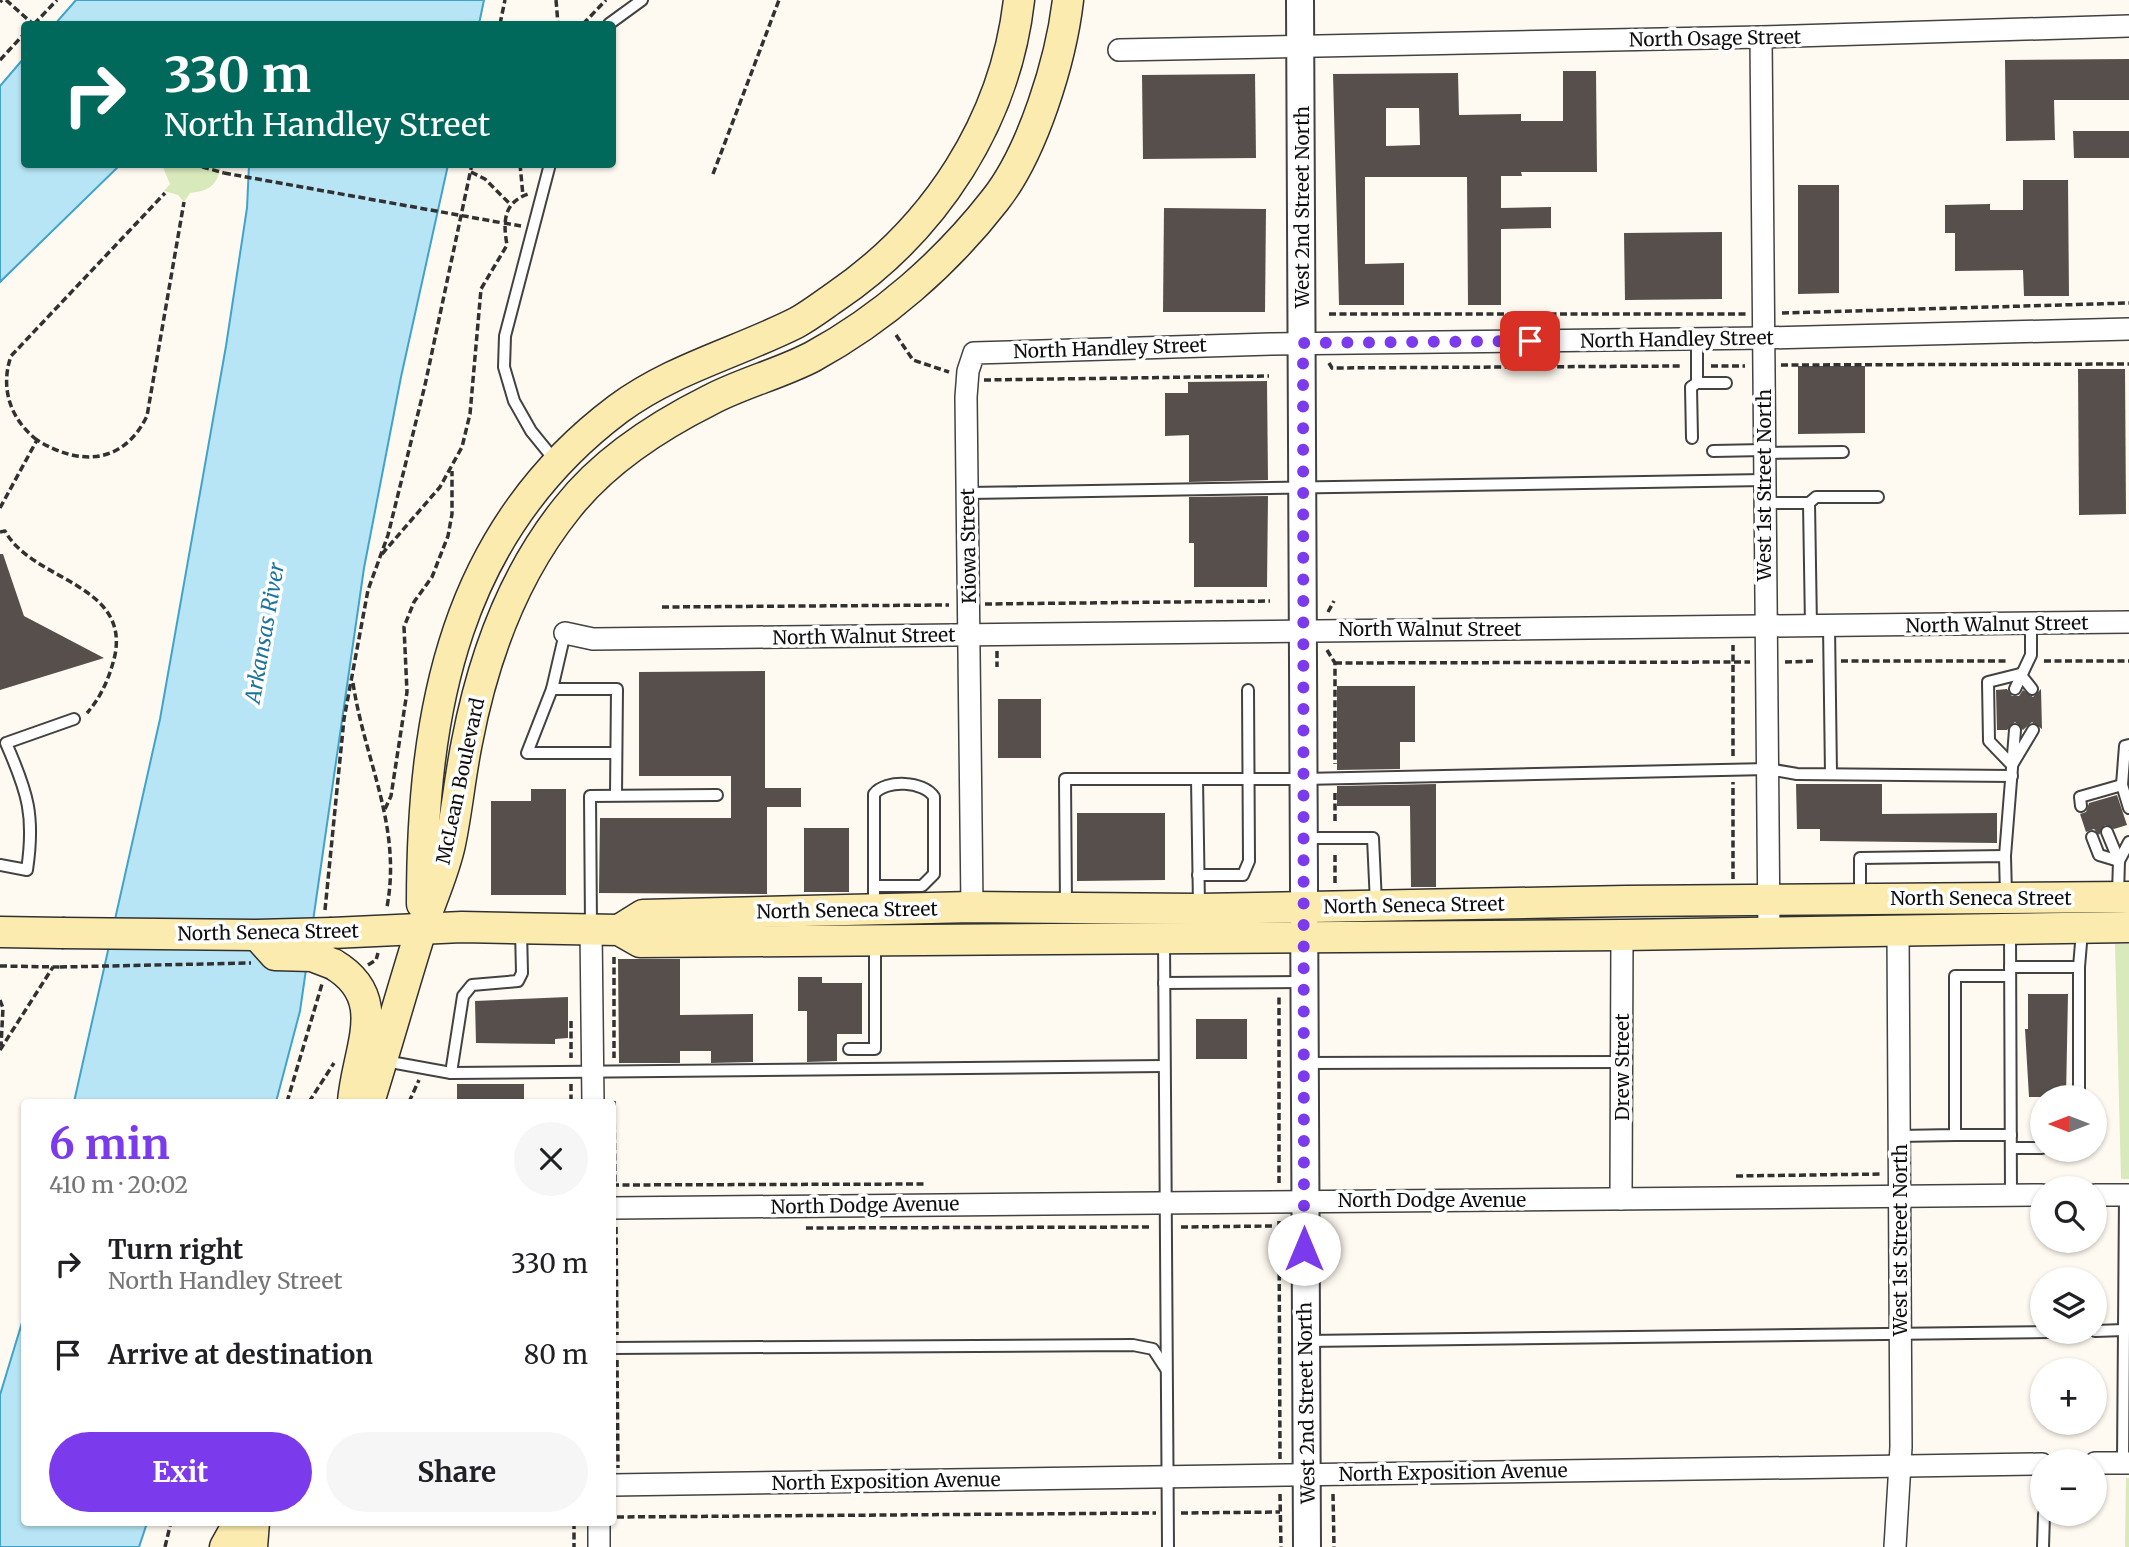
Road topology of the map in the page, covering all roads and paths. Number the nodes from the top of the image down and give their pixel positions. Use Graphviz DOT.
graph roads {
  1 [pos="57,0"];
  2 [pos="505,0"];
  3 [pos="556,0"];
  4 [pos="606,0"];
  5 [pos="642,0"];
  6 [pos="779,0"];
  7 [pos="1019,0"];
  8 [pos="1069,0"];
  9 [pos="1300,0"];
  10 [pos="3,1"];
  11 [pos="29,21"];
  12 [pos="36,21"];
  13 [pos="501,21"];
  14 [pos="558,21"];
  15 [pos="586,21"];
  16 [pos="613,21"];
  17 [pos="2129,26"];
  18 [pos="21,37"];
  19 [pos="1761,37"];
  20 [pos="1301,45"];
  21 [pos="1119,50"];
  22 [pos="0,60"];
  23 [pos="210,168"];
  24 [pos="472,168"];
  25 [pos="520,168"];
  26 [pos="549,168"];
  27 [pos="471,172"];
  28 [pos="713,174"];
  29 [pos="544,188"];
  30 [pos="166,193"];
  31 [pos="523,196"];
  32 [pos="184,202"];
  33 [pos="510,204"];
  34 [pos="503,223"];
  35 [pos="2129,303"];
  36 [pos="1763,313"];
  37 [pos="1329,314"];
  38 [pos="2129,329"];
  39 [pos="897,335"];
  40 [pos="1697,338"];
  41 [pos="1763,338"];
  42 [pos="1303,343"];
  43 [pos="974,353"];
  44 [pos="1326,357"];
  45 [pos="2129,364"];
  46 [pos="1697,366"];
  47 [pos="1763,366"];
  48 [pos="967,376"];
  49 [pos="1269,376"];
  50 [pos="1697,383"];
  51 [pos="1726,383"];
  52 [pos="1692,438"];
  53 [pos="37,440"];
  54 [pos="1713,451"];
  55 [pos="1764,452"];
  56 [pos="1843,452"];
  57 [pos="557,464"];
  58 [pos="452,469"];
  59 [pos="1764,480"];
  60 [pos="1303,488"];
  61 [pos="968,494"];
  62 [pos="1878,497"];
  63 [pos="1764,503"];
  64 [pos="1808,503"];
  65 [pos="0,508"];
  66 [pos="0,532"];
  67 [pos="381,555"];
  68 [pos="1334,601"];
  69 [pos="1327,614"];
  70 [pos="2129,622"];
  71 [pos="2031,623"];
  72 [pos="1820,626"];
  73 [pos="1734,627"];
  74 [pos="1765,627"];
  75 [pos="1303,630"];
  76 [pos="565,633"];
  77 [pos="969,635"];
  78 [pos="1326,650"];
  79 [pos="1830,661"];
  80 [pos="2028,661"];
  81 [pos="2129,661"];
  82 [pos="1766,662"];
  83 [pos="1335,663"];
  84 [pos="1734,663"];
  85 [pos="2020,674"];
  86 [pos="352,680"];
  87 [pos="552,689"];
  88 [pos="2015,689"];
  89 [pos="2032,689"];
  90 [pos="1248,690"];
  91 [pos="74,719"];
  92 [pos="2015,730"];
  93 [pos="2033,730"];
  94 [pos="3,744"];
  95 [pos="2129,745"];
  96 [pos="617,753"];
  97 [pos="1733,769"];
  98 [pos="1768,769"];
  99 [pos="2012,770"];
  100 [pos="1831,774"];
  101 [pos="1197,779"];
  102 [pos="1248,779"];
  103 [pos="1303,779"];
  104 [pos="1335,779"];
  105 [pos="2122,785"];
  106 [pos="616,795"];
  107 [pos="717,795"];
  108 [pos="2081,806"];
  109 [pos="2129,808"];
  110 [pos="385,809"];
  111 [pos="2107,832"];
  112 [pos="2092,837"];
  113 [pos="1303,838"];
  114 [pos="1335,838"];
  115 [pos="2129,842"];
  116 [pos="2005,856"];
  117 [pos="2119,861"];
  118 [pos="0,865"];
  119 [pos="1198,875"];
  120 [pos="1335,885"];
  121 [pos="1732,888"];
  122 [pos="2124,897"];
  123 [pos="1860,898"];
  124 [pos="2006,898"];
  125 [pos="1769,899"];
  126 [pos="1376,906"];
  127 [pos="972,907"];
  128 [pos="1066,907"];
  129 [pos="1304,907"];
  130 [pos="1199,909"];
  131 [pos="875,917"];
  132 [pos="329,925"];
  133 [pos="2129,927"];
  134 [pos="422,928"];
  135 [pos="2082,928"];
  136 [pos="521,929"];
  137 [pos="382,930"];
  138 [pos="2010,930"];
  139 [pos="0,932"];
  140 [pos="1898,932"];
  141 [pos="1769,933"];
  142 [pos="1622,935"];
  143 [pos="1304,937"];
  144 [pos="1164,938"];
  145 [pos="608,939"];
  146 [pos="255,949"];
  147 [pos="0,966"];
  148 [pos="53,967"];
  149 [pos="2079,967"];
  150 [pos="336,970"];
  151 [pos="2010,972"];
  152 [pos="1291,982"];
  153 [pos="1164,983"];
  154 [pos="0,1000"];
  155 [pos="570,1009"];
  156 [pos="0,1049"];
  157 [pos="849,1049"];
  158 [pos="339,1056"];
  159 [pos="382,1060"];
  160 [pos="1621,1062"];
  161 [pos="1304,1063"];
  162 [pos="1164,1066"];
  163 [pos="424,1068"];
  164 [pos="571,1071"];
  165 [pos="603,1071"];
  166 [pos="451,1073"];
  167 [pos="2079,1085"];
  168 [pos="288,1099"];
  169 [pos="311,1099"];
  170 [pos="354,1099"];
  171 [pos="370,1099"];
  172 [pos="410,1099"];
  173 [pos="571,1099"];
  174 [pos="594,1099"];
  175 [pos="605,1099"];
  176 [pos="1955,1135"];
  177 [pos="2011,1135"];
  178 [pos="1899,1136"];
  179 [pos="2011,1148"];
  180 [pos="2030,1148"];
  181 [pos="1279,1189"];
  182 [pos="1900,1195"];
  183 [pos="2011,1195"];
  184 [pos="2030,1195"];
  185 [pos="2107,1195"];
  186 [pos="2127,1196"];
  187 [pos="1621,1199"];
  188 [pos="1304,1201"];
  189 [pos="1165,1203"];
  190 [pos="1279,1212"];
  191 [pos="616,1218"];
  192 [pos="616,1219"];
  193 [pos="1273,1226"];
  194 [pos="1165,1227"];
  195 [pos="628,1228"];
  196 [pos="796,1228"];
  197 [pos="2124,1330"];
  198 [pos="2107,1331"];
  199 [pos="2030,1332"];
  200 [pos="1900,1334"];
  201 [pos="1305,1341"];
  202 [pos="616,1348"];
  203 [pos="1166,1369"];
  204 [pos="2107,1463"];
  205 [pos="2126,1463"];
  206 [pos="2030,1464"];
  207 [pos="1899,1467"];
  208 [pos="1320,1474"];
  209 [pos="1280,1475"];
  210 [pos="1167,1476"];
  211 [pos="616,1484"];
  212 [pos="1280,1512"];
  213 [pos="1168,1513"];
  214 [pos="616,1522"];
  215 [pos="171,1526"];
  216 [pos="237,1526"];
  217 [pos="254,1526"];
  218 [pos="574,1526"];
  219 [pos="610,1526"];
  220 [pos="2044,1526"];
  221 [pos="165,1547"];
  222 [pos="225,1547"];
  223 [pos="252,1547"];
  224 [pos="574,1547"];
  225 [pos="599,1547"];
  226 [pos="1168,1547"];
  227 [pos="1281,1547"];
  228 [pos="1307,1547"];
  229 [pos="1334,1547"];
  230 [pos="1895,1547"];
  231 [pos="2043,1547"];
  1 -- 12 [label="path"];
  2 -- 13 [label="path"];
  3 -- 14 [label="path"];
  4 -- 15 [label="path"];
  5 -- 16 [label="lane"];
  6 -- 28 [label="path"];
  7 -- 57 [label="main road, McLean Boulevard"];
  8 -- 134 [label="main road, McLean Boulevard"];
  9 -- 20 [label="street, West 2nd Street North"];
  10 -- 11 [label="path"];
  17 -- 19 [label="street, North Osage Street"];
  18 -- 22 [label="path"];
  19 -- 20 [label="street, North Osage Street"];
  19 -- 36 [label="street, West 1st Street North"];
  20 -- 21 [label="street, North Osage Street"];
  20 -- 42 [label="street, West 2nd Street North"];
  23 -- 34 [label="path, bridge"];
  24 -- 27 [label="path"];
  25 -- 31 [label="path"];
  26 -- 29 [label="lane"];
  27 -- 33 [label="path"];
  27 -- 67 [label="path"];
  29 -- 31 [label="path"];
  29 -- 57 [label="lane"];
  30 -- 53 [label="path"];
  31 -- 33 [label="path"];
  32 -- 53 [label="path"];
  33 -- 34 [label="path"];
  34 -- 58 [label="path"];
  35 -- 36 [label="path"];
  36 -- 37 [label="path"];
  36 -- 41 [label="street, West 1st Street North"];
  38 -- 41 [label="street, North Handley Street"];
  39 -- 48 [label="path"];
  40 -- 41 [label="street, North Handley Street"];
  40 -- 42 [label="street, North Handley Street"];
  40 -- 46 [label="lane"];
  41 -- 47 [label="street, West 1st Street North"];
  42 -- 43 [label="street, North Handley Street"];
  42 -- 60 [label="street, West 2nd Street North"];
  43 -- 48 [label="street, Kiowa Street"];
  44 -- 46 [label="path"];
  45 -- 47 [label="path"];
  46 -- 47 [label="path"];
  46 -- 50 [label="lane"];
  47 -- 55 [label="street, West 1st Street North"];
  48 -- 49 [label="path"];
  48 -- 61 [label="street, Kiowa Street"];
  50 -- 51 [label="lane"];
  50 -- 52 [label="lane"];
  53 -- 65 [label="path"];
  54 -- 55 [label="lane"];
  55 -- 56 [label="lane"];
  55 -- 59 [label="street, West 1st Street North"];
  57 -- 134 [label="main road, McLean Boulevard"];
  58 -- 67 [label="path"];
  58 -- 110 [label="path"];
  59 -- 60 [label="lane"];
  59 -- 63 [label="street, West 1st Street North"];
  60 -- 61 [label="lane"];
  60 -- 75 [label="street, West 2nd Street North"];
  61 -- 77 [label="street, Kiowa Street"];
  62 -- 64 [label="lane"];
  63 -- 64 [label="lane"];
  63 -- 74 [label="street, West 1st Street North"];
  64 -- 72 [label="lane"];
  66 -- 91 [label="path"];
  67 -- 86 [label="path"];
  68 -- 69 [label="path"];
  70 -- 71 [label="street, North Walnut Street"];
  71 -- 72 [label="street, North Walnut Street"];
  71 -- 80 [label="lane"];
  72 -- 74 [label="street, North Walnut Street"];
  72 -- 79 [label="lane"];
  73 -- 74 [label="street, North Walnut Street"];
  73 -- 75 [label="street, North Walnut Street"];
  73 -- 84 [label="path"];
  74 -- 82 [label="street, West 1st Street North"];
  75 -- 77 [label="street, North Walnut Street"];
  75 -- 103 [label="street, West 2nd Street North"];
  76 -- 77 [label="street, North Walnut Street"];
  76 -- 87 [label="lane"];
  77 -- 127 [label="street, Kiowa Street"];
  78 -- 83 [label="path"];
  79 -- 80 [label="path"];
  79 -- 82 [label="path"];
  79 -- 100 [label="lane"];
  80 -- 81 [label="path"];
  80 -- 85 [label="lane"];
  82 -- 84 [label="path"];
  82 -- 98 [label="street, West 1st Street North"];
  83 -- 84 [label="path"];
  83 -- 104 [label="path"];
  84 -- 97 [label="path"];
  85 -- 88 [label="lane"];
  85 -- 89 [label="lane"];
  85 -- 99 [label="lane"];
  86 -- 110 [label="path"];
  86 -- 132 [label="path"];
  87 -- 96 [label="lane"];
  87 -- 96 [label="lane"];
  90 -- 102 [label="lane"];
  91 -- 94 [label="lane"];
  92 -- 99 [label="lane"];
  93 -- 99 [label="lane"];
  94 -- 118 [label="lane"];
  95 -- 105 [label="lane"];
  96 -- 106 [label="lane"];
  97 -- 98 [label="lane"];
  97 -- 104 [label="lane"];
  97 -- 121 [label="path"];
  98 -- 100 [label="lane"];
  98 -- 125 [label="street, West 1st Street North"];
  99 -- 100 [label="lane"];
  99 -- 116 [label="lane"];
  101 -- 102 [label="lane"];
  101 -- 119 [label="lane"];
  101 -- 128 [label="lane"];
  102 -- 103 [label="lane"];
  102 -- 119 [label="lane"];
  103 -- 104 [label="lane"];
  103 -- 113 [label="street, West 2nd Street North"];
  104 -- 114 [label="path"];
  105 -- 108 [label="lane"];
  105 -- 109 [label="lane"];
  106 -- 107 [label="lane"];
  106 -- 145 [label="lane"];
  110 -- 137 [label="path"];
  111 -- 117 [label="lane"];
  112 -- 117 [label="lane"];
  113 -- 114 [label="lane"];
  113 -- 129 [label="street, West 2nd Street North"];
  114 -- 120 [label="path"];
  114 -- 126 [label="lane"];
  115 -- 117 [label="lane"];
  116 -- 123 [label="lane"];
  116 -- 124 [label="lane"];
  117 -- 122 [label="lane"];
  119 -- 130 [label="lane"];
  122 -- 124 [label="main road, North Seneca Street"];
  123 -- 124 [label="main road, North Seneca Street"];
  123 -- 125 [label="main road, North Seneca Street"];
  125 -- 126 [label="main road, North Seneca Street"];
  125 -- 141 [label="street, West 1st Street North"];
  126 -- 129 [label="main road, North Seneca Street"];
  127 -- 128 [label="main road, North Seneca Street"];
  127 -- 131 [label="main road, North Seneca Street"];
  128 -- 130 [label="main road, North Seneca Street"];
  129 -- 130 [label="main road, North Seneca Street"];
  129 -- 143 [label="street, West 2nd Street North"];
  131 -- 131 [label="lane"];
  131 -- 144 [label="main road, North Seneca Street"];
  131 -- 145 [label="main road, North Seneca Street"];
  131 -- 157 [label="lane"];
  132 -- 137 [label="main road, North Seneca Street"];
  132 -- 146 [label="main road, North Seneca Street, bridge"];
  133 -- 135 [label="main road, North Seneca Street"];
  134 -- 136 [label="main road, North Seneca Street"];
  134 -- 137 [label="main road, North Seneca Street"];
  134 -- 159 [label="main road"];
  135 -- 138 [label="main road, North Seneca Street"];
  135 -- 149 [label="lane"];
  136 -- 145 [label="main road, North Seneca Street"];
  136 -- 166 [label="lane"];
  137 -- 150 [label="path"];
  138 -- 140 [label="main road, North Seneca Street"];
  138 -- 151 [label="lane"];
  139 -- 146 [label="main road, North Seneca Street, bridge"];
  140 -- 141 [label="main road, North Seneca Street"];
  140 -- 178 [label="street, West 1st Street North"];
  141 -- 142 [label="main road, North Seneca Street"];
  142 -- 143 [label="main road, North Seneca Street"];
  142 -- 160 [label="street, Drew Street"];
  143 -- 144 [label="main road, North Seneca Street"];
  143 -- 152 [label="street, West 2nd Street North"];
  144 -- 153 [label="lane"];
  145 -- 165 [label="street"];
  145 -- 165 [label="path"];
  146 -- 148 [label="path, bridge"];
  146 -- 150 [label="main road, bridge"];
  147 -- 148 [label="path"];
  148 -- 156 [label="path"];
  149 -- 151 [label="lane"];
  149 -- 167 [label="lane"];
  150 -- 168 [label="path"];
  150 -- 170 [label="main road"];
  151 -- 176 [label="lane"];
  151 -- 177 [label="lane"];
  152 -- 153 [label="lane"];
  152 -- 161 [label="street, West 2nd Street North"];
  152 -- 181 [label="path"];
  153 -- 162 [label="lane"];
  154 -- 156 [label="path"];
  155 -- 164 [label="path"];
  158 -- 169 [label="path"];
  159 -- 163 [label="lane"];
  159 -- 171 [label="main road"];
  160 -- 161 [label="lane"];
  160 -- 187 [label="street, Drew Street"];
  161 -- 188 [label="street, West 2nd Street North"];
  162 -- 165 [label="lane"];
  162 -- 189 [label="lane"];
  163 -- 166 [label="lane"];
  163 -- 172 [label="path"];
  164 -- 165 [label="lane"];
  164 -- 166 [label="lane"];
  164 -- 173 [label="path"];
  165 -- 174 [label="street"];
  165 -- 175 [label="path"];
  176 -- 177 [label="lane"];
  176 -- 178 [label="lane"];
  177 -- 179 [label="lane"];
  178 -- 182 [label="street, West 1st Street North"];
  179 -- 180 [label="lane"];
  179 -- 183 [label="lane"];
  182 -- 183 [label="street, North Dodge Avenue"];
  182 -- 187 [label="street, North Dodge Avenue"];
  182 -- 200 [label="street, West 1st Street North"];
  183 -- 184 [label="street, North Dodge Avenue"];
  185 -- 186 [label="street"];
  186 -- 197 [label="lane"];
  187 -- 188 [label="street, North Dodge Avenue"];
  188 -- 189 [label="street, North Dodge Avenue"];
  188 -- 201 [label="street, West 2nd Street North"];
  189 -- 191 [label="street, North Dodge Avenue"];
  189 -- 194 [label="lane"];
  190 -- 209 [label="path"];
  192 -- 195 [label="path"];
  193 -- 194 [label="path"];
  194 -- 196 [label="path"];
  194 -- 203 [label="lane"];
  197 -- 198 [label="lane"];
  197 -- 205 [label="lane"];
  199 -- 200 [label="lane"];
  200 -- 201 [label="lane"];
  200 -- 207 [label="street, West 1st Street North"];
  201 -- 208 [label="street, West 2nd Street North"];
  202 -- 203 [label="lane"];
  203 -- 210 [label="lane"];
  204 -- 205 [label="street"];
  206 -- 207 [label="street, North Exposition Avenue"];
  207 -- 208 [label="street, North Exposition Avenue"];
  207 -- 230 [label="street, West 1st Street North"];
  208 -- 209 [label="street, North Exposition Avenue"];
  208 -- 228 [label="street, West 2nd Street North"];
  208 -- 229 [label="path"];
  209 -- 210 [label="street, North Exposition Avenue"];
  209 -- 212 [label="path"];
  210 -- 211 [label="street, North Exposition Avenue"];
  210 -- 213 [label="lane"];
  212 -- 213 [label="path"];
  212 -- 227 [label="path"];
  213 -- 214 [label="path"];
  213 -- 226 [label="lane"];
  215 -- 221 [label="path"];
  216 -- 222 [label="main road"];
  217 -- 223 [label="main road"];
  218 -- 224 [label="path"];
  219 -- 225 [label="street"];
  220 -- 231 [label="lane"];
}
